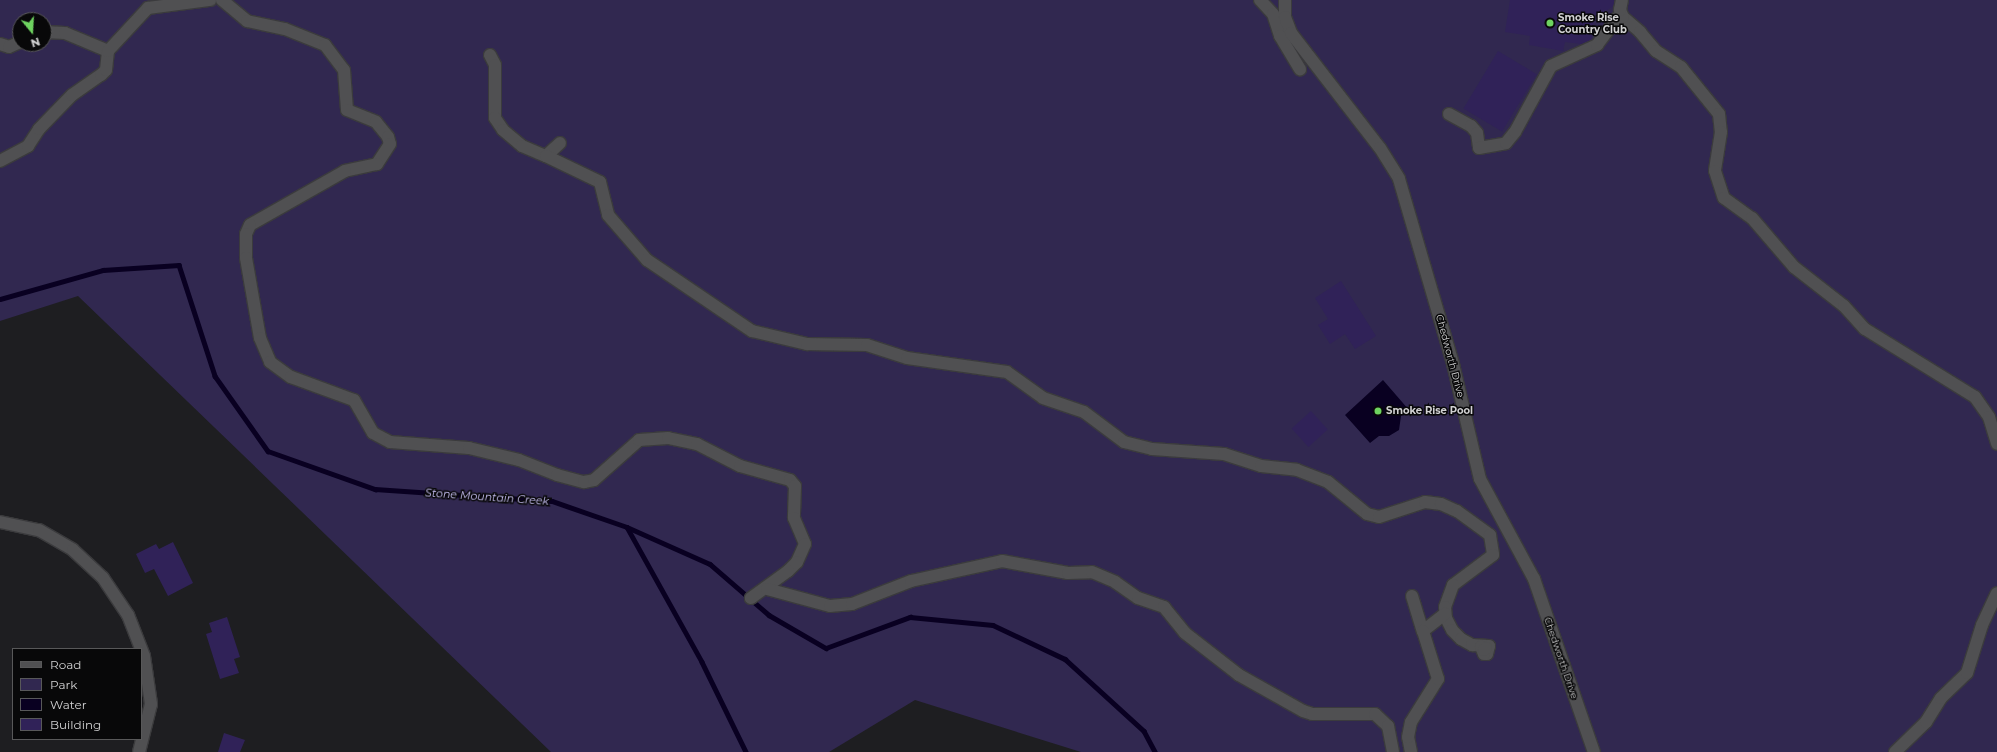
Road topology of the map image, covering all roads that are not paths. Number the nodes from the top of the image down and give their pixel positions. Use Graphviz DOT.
graph roads {
  1 [pos="210,0"];
  2 [pos="222,0"];
  3 [pos="1260,0"];
  4 [pos="1285,0"];
  5 [pos="1622,0"];
  6 [pos="1623,17"];
  7 [pos="52,32"];
  8 [pos="0,44"];
  9 [pos="12,46"];
  10 [pos="108,51"];
  11 [pos="490,55"];
  12 [pos="1300,69"];
  13 [pos="1449,114"];
  14 [pos="560,143"];
  15 [pos="546,156"];
  16 [pos="0,162"];
  17 [pos="1997,444"];
  18 [pos="0,522"];
  19 [pos="767,589"];
  20 [pos="1997,594"];
  21 [pos="1412,596"];
  22 [pos="752,598"];
  23 [pos="1445,614"];
  24 [pos="1423,631"];
  25 [pos="141,648"];
  26 [pos="1484,650"];
  27 [pos="142,651"];
  28 [pos="142,740"];
  29 [pos="142,740"];
  30 [pos="139,752"];
  31 [pos="1393,752"];
  32 [pos="1411,752"];
  33 [pos="1594,752"];
  34 [pos="1895,752"];
  1 -- 10 [label="street"];
  2 -- 19 [label="street"];
  3 -- 12 [label="street"];
  4 -- 33 [label="street, Chedworth Drive"];
  5 -- 6 [label="street"];
  6 -- 13 [label="street"];
  6 -- 17 [label="street"];
  7 -- 10 [label="street"];
  8 -- 9 [label="street"];
  10 -- 16 [label="street"];
  11 -- 15 [label="street"];
  14 -- 15 [label="street"];
  15 -- 23 [label="street"];
  18 -- 25 [label="street"];
  19 -- 22 [label="street"];
  19 -- 31 [label="street"];
  20 -- 34 [label="street"];
  21 -- 24 [label="street"];
  23 -- 24 [label="street"];
  23 -- 26 [label="street"];
  24 -- 32 [label="street"];
  27 -- 29 [label="street"];
  28 -- 30 [label="street"];
}
